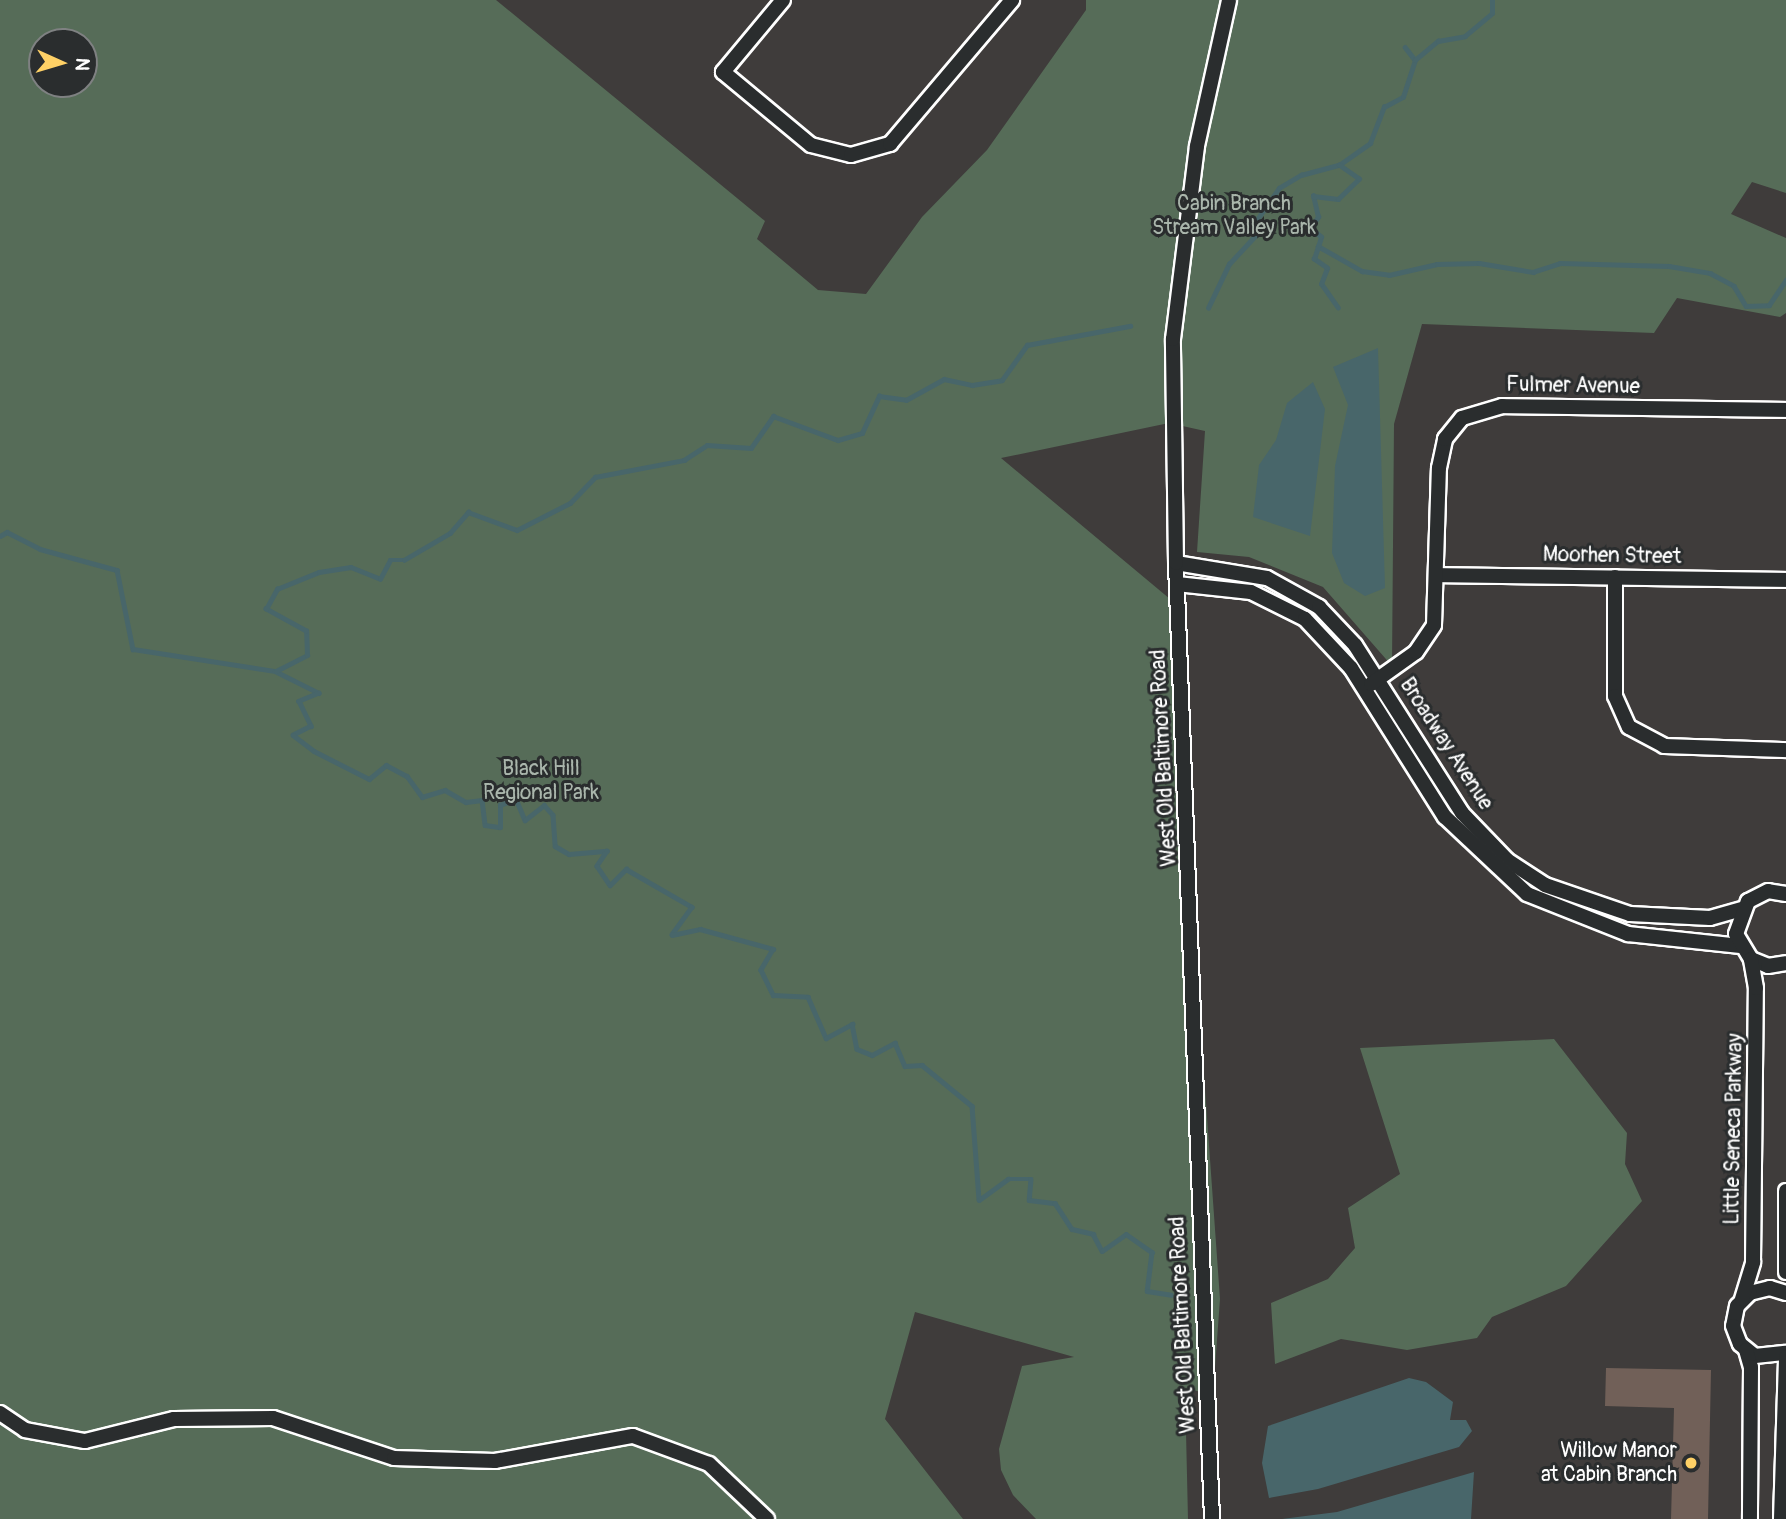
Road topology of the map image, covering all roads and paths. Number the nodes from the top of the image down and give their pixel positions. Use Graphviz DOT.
graph roads {
  1 [pos="783,0"];
  2 [pos="1012,0"];
  3 [pos="1229,0"];
  4 [pos="1786,410"];
  5 [pos="1176,563"];
  6 [pos="1437,575"];
  7 [pos="1615,577"];
  8 [pos="1786,580"];
  9 [pos="1177,584"];
  10 [pos="1378,679"];
  11 [pos="1364,688"];
  12 [pos="1786,750"];
  13 [pos="1786,894"];
  14 [pos="1742,909"];
  15 [pos="1740,946"];
  16 [pos="1751,959"];
  17 [pos="1786,963"];
  18 [pos="1786,1191"];
  19 [pos="1786,1272"];
  20 [pos="1786,1293"];
  21 [pos="1742,1299"];
  22 [pos="1746,1350"];
  23 [pos="1786,1355"];
  24 [pos="0,1413"];
  25 [pos="767,1519"];
  26 [pos="1212,1519"];
  27 [pos="1750,1519"];
  28 [pos="1781,1519"];
  1 -- 2 [label="street"];
  3 -- 5 [label="street, West Old Baltimore Road"];
  4 -- 6 [label="street, Fulmer Avenue"];
  5 -- 9 [label="street, West Old Baltimore Road"];
  5 -- 10 [label="street, Broadway Avenue"];
  6 -- 7 [label="street, Moorhen Street"];
  6 -- 10 [label="street, Fulmer Avenue"];
  7 -- 8 [label="street, Moorhen Street"];
  7 -- 12 [label="street"];
  9 -- 11 [label="street, Broadway Avenue"];
  9 -- 26 [label="street, West Old Baltimore Road"];
  10 -- 11 [label="street, Fulmer Avenue"];
  10 -- 14 [label="street, Broadway Avenue"];
  11 -- 15 [label="street, Broadway Avenue"];
  13 -- 14 [label="street, Broadway Avenue"];
  14 -- 15 [label="street"];
  15 -- 16 [label="street"];
  16 -- 17 [label="street"];
  16 -- 21 [label="street, Little Seneca Parkway"];
  18 -- 19 [label="street"];
  20 -- 21 [label="street"];
  21 -- 22 [label="street, Little Seneca Parkway"];
  22 -- 23 [label="street"];
  22 -- 27 [label="street"];
  23 -- 28 [label="street"];
  24 -- 25 [label="street"];
}
